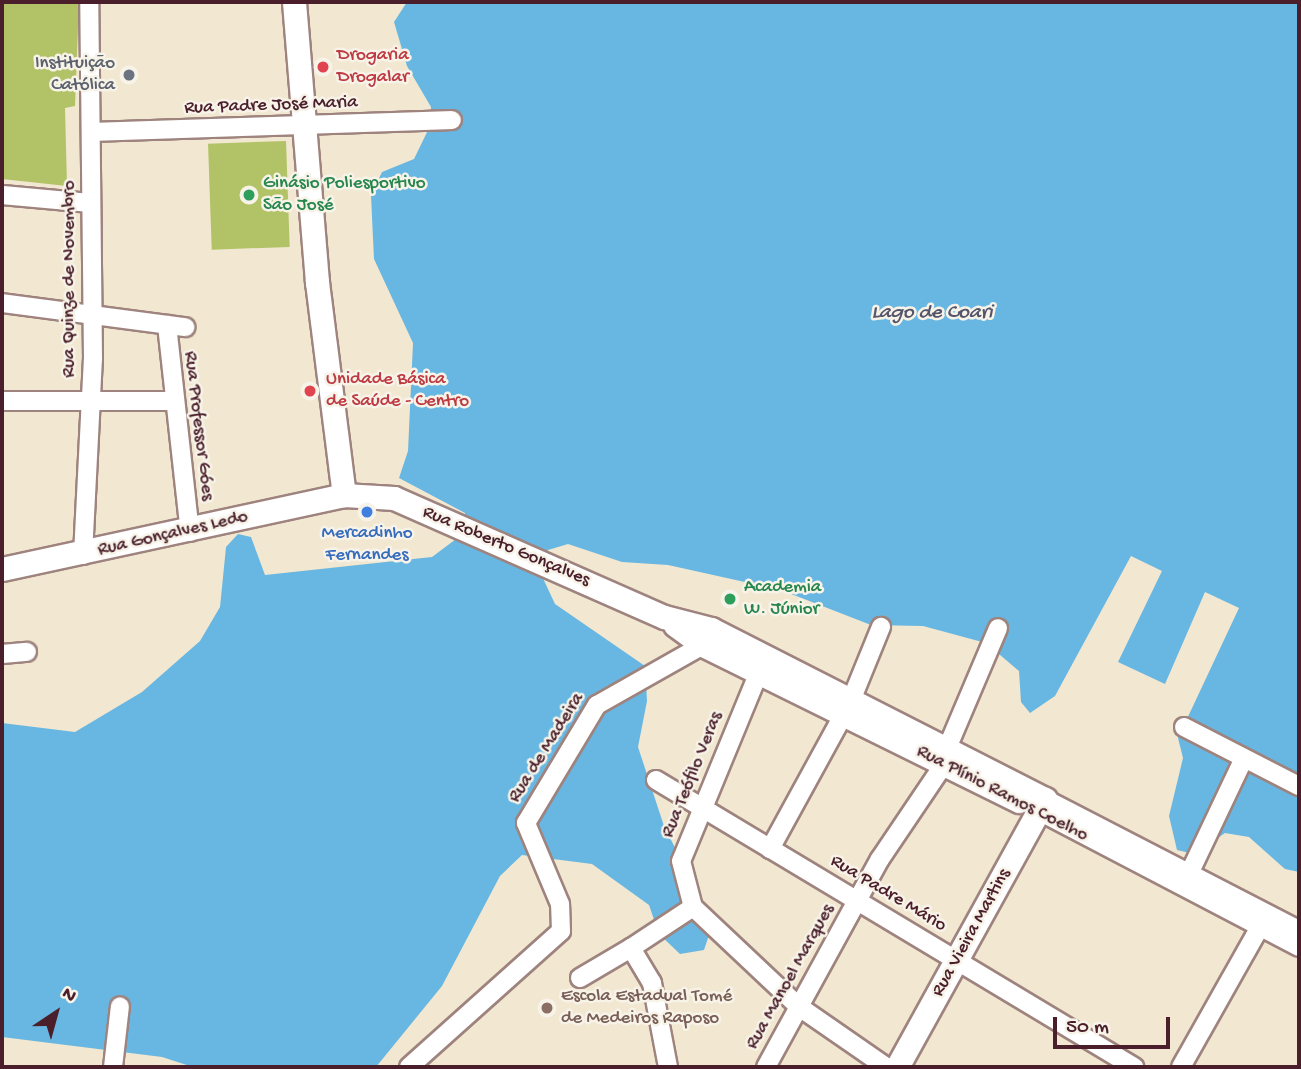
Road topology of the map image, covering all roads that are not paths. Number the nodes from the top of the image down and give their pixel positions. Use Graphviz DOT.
graph roads {
  1 [pos="89,2"];
  2 [pos="294,2"];
  3 [pos="452,120"];
  4 [pos="305,127"];
  5 [pos="92,132"];
  6 [pos="2,195"];
  7 [pos="90,203"];
  8 [pos="2,303"];
  9 [pos="92,318"];
  10 [pos="167,325"];
  11 [pos="186,327"];
  12 [pos="2,401"];
  13 [pos="90,401"];
  14 [pos="173,401"];
  15 [pos="344,495"];
  16 [pos="190,532"];
  17 [pos="83,555"];
  18 [pos="2,569"];
  19 [pos="881,627"];
  20 [pos="998,628"];
  21 [pos="707,637"];
  22 [pos="27,652"];
  23 [pos="2,654"];
  24 [pos="759,672"];
  25 [pos="848,706"];
  26 [pos="1184,727"];
  27 [pos="946,755"];
  28 [pos="1244,758"];
  29 [pos="656,779"];
  30 [pos="1299,786"];
  31 [pos="1042,805"];
  32 [pos="702,806"];
  33 [pos="770,849"];
  34 [pos="1189,874"];
  35 [pos="857,901"];
  36 [pos="694,907"];
  37 [pos="1260,927"];
  38 [pos="1299,930"];
  39 [pos="1299,947"];
  40 [pos="631,948"];
  41 [pos="957,960"];
  42 [pos="580,978"];
  43 [pos="120,1006"];
  44 [pos="797,1006"];
  45 [pos="113,1067"];
  46 [pos="409,1067"];
  47 [pos="668,1067"];
  48 [pos="765,1067"];
  49 [pos="886,1067"];
  50 [pos="897,1067"];
  51 [pos="1134,1067"];
  52 [pos="1181,1067"];
  1 -- 5 [label="street, Rua Quinze de Novembro"];
  2 -- 4 [label="main road"];
  3 -- 4 [label="street, Rua Padre José Maria"];
  4 -- 5 [label="street, Rua Padre José Maria"];
  4 -- 15 [label="main road"];
  5 -- 7 [label="street, Rua Quinze de Novembro"];
  6 -- 7 [label="street"];
  7 -- 9 [label="street, Rua Quinze de Novembro"];
  8 -- 9 [label="street"];
  9 -- 10 [label="street"];
  9 -- 13 [label="street, Rua Quinze de Novembro"];
  10 -- 11 [label="street"];
  10 -- 14 [label="street, Rua Professor Góes"];
  12 -- 13 [label="street"];
  13 -- 14 [label="street"];
  13 -- 17 [label="street, Rua Quinze de Novembro"];
  14 -- 16 [label="street, Rua Professor Góes"];
  15 -- 16 [label="main road, Rua Gonçalves Ledo"];
  15 -- 21 [label="main road, Rua Roberto Gonçalves"];
  16 -- 17 [label="main road, Rua Gonçalves Ledo"];
  17 -- 18 [label="main road, Rua Gonçalves Ledo"];
  19 -- 25 [label="street"];
  20 -- 27 [label="street, Rua Manoel Marques"];
  21 -- 24 [label="main road, Rua Plínio Ramos Coelho"];
  21 -- 25 [label="main road, Rua Plínio Ramos Coelho"];
  21 -- 46 [label="street, Rua de Madeira"];
  22 -- 23 [label="street"];
  24 -- 25 [label="main road, Rua Plínio Ramos Coelho"];
  24 -- 32 [label="street, Rua Teófilo Veras"];
  25 -- 27 [label="main road, Rua Plínio Ramos Coelho"];
  25 -- 33 [label="street"];
  26 -- 28 [label="street"];
  27 -- 31 [label="main road, Rua Plínio Ramos Coelho"];
  27 -- 35 [label="street, Rua Manoel Marques"];
  28 -- 30 [label="street"];
  28 -- 34 [label="street"];
  29 -- 32 [label="street, Rua Padre Mário"];
  31 -- 34 [label="street, Rua Plínio Ramos Coelho"];
  31 -- 37 [label="street, Rua Plínio Ramos Coelho"];
  31 -- 41 [label="main road, Rua Vieira Martins"];
  32 -- 33 [label="street, Rua Padre Mário"];
  32 -- 36 [label="street, Rua Teófilo Veras"];
  33 -- 35 [label="street, Rua Padre Mário"];
  34 -- 38 [label="street, Rua Plínio Ramos Coelho"];
  35 -- 41 [label="street, Rua Padre Mário"];
  35 -- 44 [label="street, Rua Manoel Marques"];
  36 -- 40 [label="street"];
  36 -- 44 [label="street, Rua Teófilo Veras"];
  37 -- 39 [label="street, Rua Plínio Ramos Coelho"];
  37 -- 52 [label="street"];
  40 -- 42 [label="street"];
  40 -- 47 [label="street"];
  41 -- 50 [label="main road, Rua Vieira Martins"];
  41 -- 51 [label="street, Rua Padre Mário"];
  43 -- 45 [label="street"];
  44 -- 48 [label="street, Rua Manoel Marques"];
  44 -- 49 [label="street, Rua Teófilo Veras"];
}
